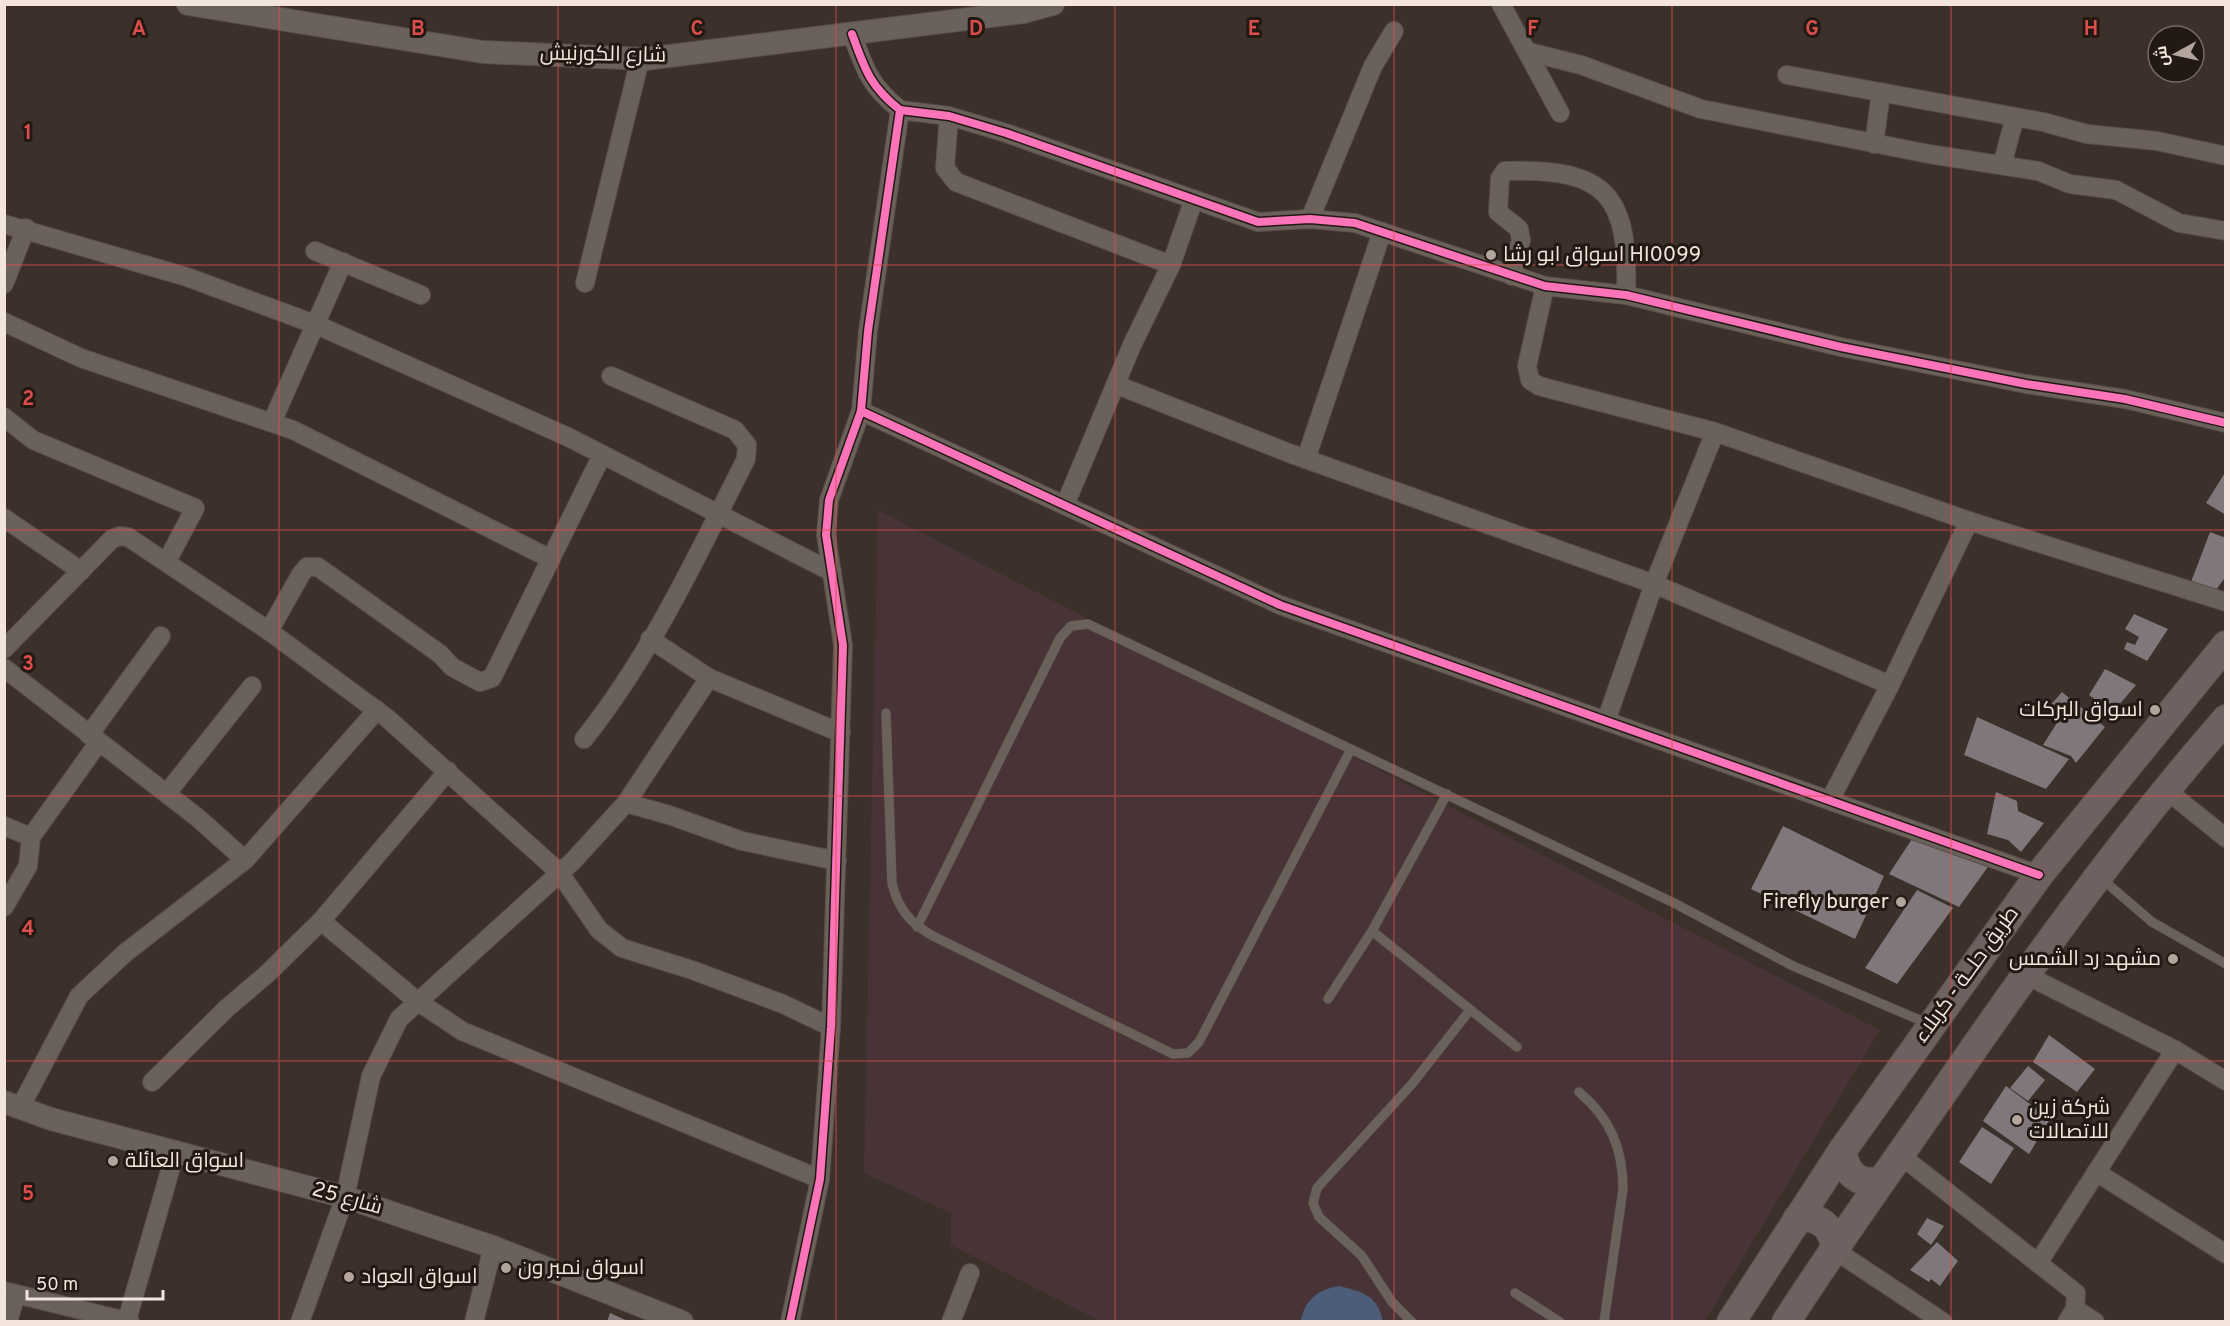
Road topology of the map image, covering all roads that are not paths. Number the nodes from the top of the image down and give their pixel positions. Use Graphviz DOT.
graph roads {
  1 [pos="188,4"];
  2 [pos="1053,4"];
  3 [pos="1501,4"];
  4 [pos="1394,31"];
  5 [pos="852,34"];
  6 [pos="1529,52"];
  7 [pos="640,59"];
  8 [pos="1787,75"];
  9 [pos="1881,93"];
  10 [pos="900,110"];
  11 [pos="1560,113"];
  12 [pos="949,116"];
  13 [pos="2015,117"];
  14 [pos="1874,144"];
  15 [pos="2226,156"];
  16 [pos="2002,165"];
  17 [pos="1194,199"];
  18 [pos="1310,219"];
  19 [pos="4,224"];
  20 [pos="27,228"];
  21 [pos="2226,231"];
  22 [pos="1383,232"];
  23 [pos="315,251"];
  24 [pos="343,262"];
  25 [pos="1171,266"];
  26 [pos="1512,276"];
  27 [pos="585,283"];
  28 [pos="4,284"];
  29 [pos="1545,286"];
  30 [pos="421,295"];
  31 [pos="1626,295"];
  32 [pos="4,322"];
  33 [pos="317,325"];
  34 [pos="611,375"];
  35 [pos="1118,385"];
  36 [pos="861,411"];
  37 [pos="4,417"];
  38 [pos="272,422"];
  39 [pos="2226,423"];
  40 [pos="1715,432"];
  41 [pos="602,455"];
  42 [pos="1306,459"];
  43 [pos="1065,505"];
  44 [pos="718,515"];
  45 [pos="4,518"];
  46 [pos="1969,521"];
  47 [pos="551,560"];
  48 [pos="167,561"];
  49 [pos="81,571"];
  50 [pos="832,572"];
  51 [pos="1654,584"];
  52 [pos="2226,602"];
  53 [pos="269,631"];
  54 [pos="161,636"];
  55 [pos="650,639"];
  56 [pos="2226,645"];
  57 [pos="4,650"];
  58 [pos="4,668"];
  59 [pos="709,678"];
  60 [pos="1890,685"];
  61 [pos="252,686"];
  62 [pos="377,710"];
  63 [pos="886,714"];
  64 [pos="2226,719"];
  65 [pos="1606,721"];
  66 [pos="841,733"];
  67 [pos="94,739"];
  68 [pos="584,739"];
  69 [pos="1350,750"];
  70 [pos="448,771"];
  71 [pos="2165,789"];
  72 [pos="167,793"];
  73 [pos="1447,794"];
  74 [pos="1830,800"];
  75 [pos="626,803"];
  76 [pos="4,826"];
  77 [pos="31,837"];
  78 [pos="2226,838"];
  79 [pos="244,860"];
  80 [pos="837,861"];
  81 [pos="559,872"];
  82 [pos="2039,875"];
  83 [pos="2100,878"];
  84 [pos="4,907"];
  85 [pos="321,921"];
  86 [pos="917,927"];
  87 [pos="1372,931"];
  88 [pos="2226,964"];
  89 [pos="2024,974"];
  90 [pos="1328,999"];
  91 [pos="417,1002"];
  92 [pos="1470,1010"];
  93 [pos="1931,1025"];
  94 [pos="831,1027"];
  95 [pos="1516,1047"];
  96 [pos="2175,1050"];
  97 [pos="2226,1081"];
  98 [pos="152,1082"];
  99 [pos="1579,1092"];
  100 [pos="12,1105"];
  101 [pos="176,1150"];
  102 [pos="1842,1151"];
  103 [pos="1900,1155"];
  104 [pos="2097,1172"];
  105 [pos="820,1179"];
  106 [pos="1881,1181"];
  107 [pos="345,1197"];
  108 [pos="1797,1219"];
  109 [pos="493,1247"];
  110 [pos="1834,1247"];
  111 [pos="2226,1254"];
  112 [pos="2038,1263"];
  113 [pos="970,1273"];
  114 [pos="10,1292"];
  115 [pos="1515,1293"];
  116 [pos="2071,1315"];
  117 [pos="129,1321"];
  118 [pos="8,1322"];
  119 [pos="300,1322"];
  120 [pos="474,1322"];
  121 [pos="682,1322"];
  122 [pos="790,1322"];
  123 [pos="951,1322"];
  124 [pos="1412,1322"];
  125 [pos="1560,1322"];
  126 [pos="1604,1322"];
  127 [pos="1731,1322"];
  128 [pos="1786,1322"];
  129 [pos="1943,1322"];
  130 [pos="2095,1322"];
  1 -- 7 [label="street, شارع الكورنيش"];
  2 -- 5 [label="street, شارع الكورنيش"];
  3 -- 6 [label="street"];
  4 -- 18 [label="street"];
  5 -- 7 [label="street, شارع الكورنيش"];
  5 -- 10 [label="street"];
  6 -- 11 [label="street"];
  6 -- 14 [label="street"];
  7 -- 27 [label="street"];
  8 -- 9 [label="street"];
  9 -- 13 [label="street"];
  9 -- 14 [label="street"];
  10 -- 12 [label="street"];
  10 -- 36 [label="street"];
  12 -- 17 [label="street"];
  12 -- 25 [label="street"];
  13 -- 15 [label="street"];
  13 -- 16 [label="street"];
  14 -- 16 [label="street"];
  16 -- 21 [label="street"];
  17 -- 18 [label="street"];
  17 -- 25 [label="street"];
  18 -- 22 [label="street"];
  19 -- 20 [label="street"];
  20 -- 28 [label="street"];
  20 -- 33 [label="street"];
  22 -- 26 [label="street"];
  22 -- 42 [label="street"];
  23 -- 24 [label="street"];
  24 -- 30 [label="street"];
  24 -- 33 [label="street"];
  25 -- 35 [label="street"];
  26 -- 29 [label="street"];
  26 -- 31 [label="street"];
  29 -- 31 [label="street"];
  29 -- 40 [label="street"];
  31 -- 39 [label="street"];
  32 -- 38 [label="street"];
  33 -- 38 [label="street"];
  33 -- 41 [label="street"];
  34 -- 44 [label="street"];
  35 -- 42 [label="street"];
  35 -- 43 [label="street"];
  36 -- 43 [label="street"];
  36 -- 50 [label="street"];
  37 -- 48 [label="street"];
  38 -- 47 [label="street"];
  40 -- 46 [label="street"];
  40 -- 51 [label="street"];
  41 -- 44 [label="street"];
  41 -- 47 [label="street"];
  42 -- 51 [label="street"];
  43 -- 65 [label="street"];
  44 -- 50 [label="street"];
  44 -- 55 [label="street"];
  45 -- 49 [label="street"];
  46 -- 52 [label="street"];
  46 -- 60 [label="street"];
  47 -- 53 [label="street"];
  48 -- 49 [label="street"];
  48 -- 53 [label="street"];
  49 -- 57 [label="street"];
  50 -- 66 [label="street"];
  51 -- 60 [label="street"];
  51 -- 65 [label="street"];
  53 -- 62 [label="street"];
  54 -- 67 [label="street"];
  55 -- 59 [label="street"];
  55 -- 68 [label="street"];
  56 -- 82 [label="main road, طريق حلــة - كربلاء"];
  58 -- 67 [label="street"];
  59 -- 66 [label="street"];
  59 -- 75 [label="street"];
  60 -- 74 [label="street"];
  61 -- 72 [label="street"];
  62 -- 70 [label="street"];
  62 -- 79 [label="street"];
  63 -- 86 [label="lane"];
  64 -- 71 [label="main road"];
  65 -- 74 [label="street"];
  66 -- 80 [label="street"];
  67 -- 72 [label="street"];
  67 -- 77 [label="street"];
  69 -- 73 [label="lane"];
  69 -- 86 [label="lane"];
  69 -- 86 [label="lane"];
  70 -- 81 [label="street"];
  70 -- 85 [label="street"];
  71 -- 78 [label="street"];
  71 -- 83 [label="main road"];
  72 -- 79 [label="street"];
  73 -- 87 [label="lane"];
  73 -- 93 [label="lane"];
  74 -- 82 [label="street"];
  75 -- 80 [label="street"];
  75 -- 81 [label="street"];
  76 -- 77 [label="street"];
  77 -- 84 [label="street"];
  79 -- 100 [label="street"];
  80 -- 94 [label="street"];
  81 -- 91 [label="street"];
  81 -- 94 [label="street"];
  82 -- 93 [label="main road, طريق حلــة - كربلاء"];
  83 -- 88 [label="lane"];
  83 -- 89 [label="main road"];
  85 -- 91 [label="street"];
  85 -- 98 [label="street"];
  87 -- 90 [label="lane"];
  87 -- 92 [label="lane"];
  89 -- 96 [label="street"];
  89 -- 103 [label="main road"];
  91 -- 105 [label="street"];
  91 -- 107 [label="street"];
  92 -- 95 [label="lane"];
  92 -- 124 [label="lane"];
  93 -- 102 [label="main road, طريق حلــة - كربلاء"];
  94 -- 105 [label="street"];
  96 -- 97 [label="street"];
  96 -- 104 [label="street"];
  99 -- 126 [label="lane"];
  100 -- 101 [label="street, شارع 25"];
  101 -- 107 [label="street, شارع 25"];
  101 -- 117 [label="street"];
  102 -- 106 [label="main road"];
  102 -- 108 [label="main road, طريق حلــة - كربلاء"];
  103 -- 106 [label="main road"];
  103 -- 112 [label="street"];
  104 -- 111 [label="street"];
  104 -- 112 [label="street"];
  105 -- 122 [label="street"];
  106 -- 110 [label="main road"];
  107 -- 109 [label="street, شارع 25"];
  107 -- 119 [label="street"];
  108 -- 110 [label="main road"];
  108 -- 127 [label="main road, طريق حلــة - كربلاء"];
  109 -- 120 [label="street"];
  109 -- 121 [label="street, شارع 25"];
  110 -- 128 [label="main road"];
  110 -- 129 [label="street"];
  112 -- 116 [label="street"];
  113 -- 123 [label="street"];
  114 -- 117 [label="street"];
  114 -- 118 [label="street"];
  115 -- 125 [label="lane"];
  116 -- 130 [label="street"];
}
